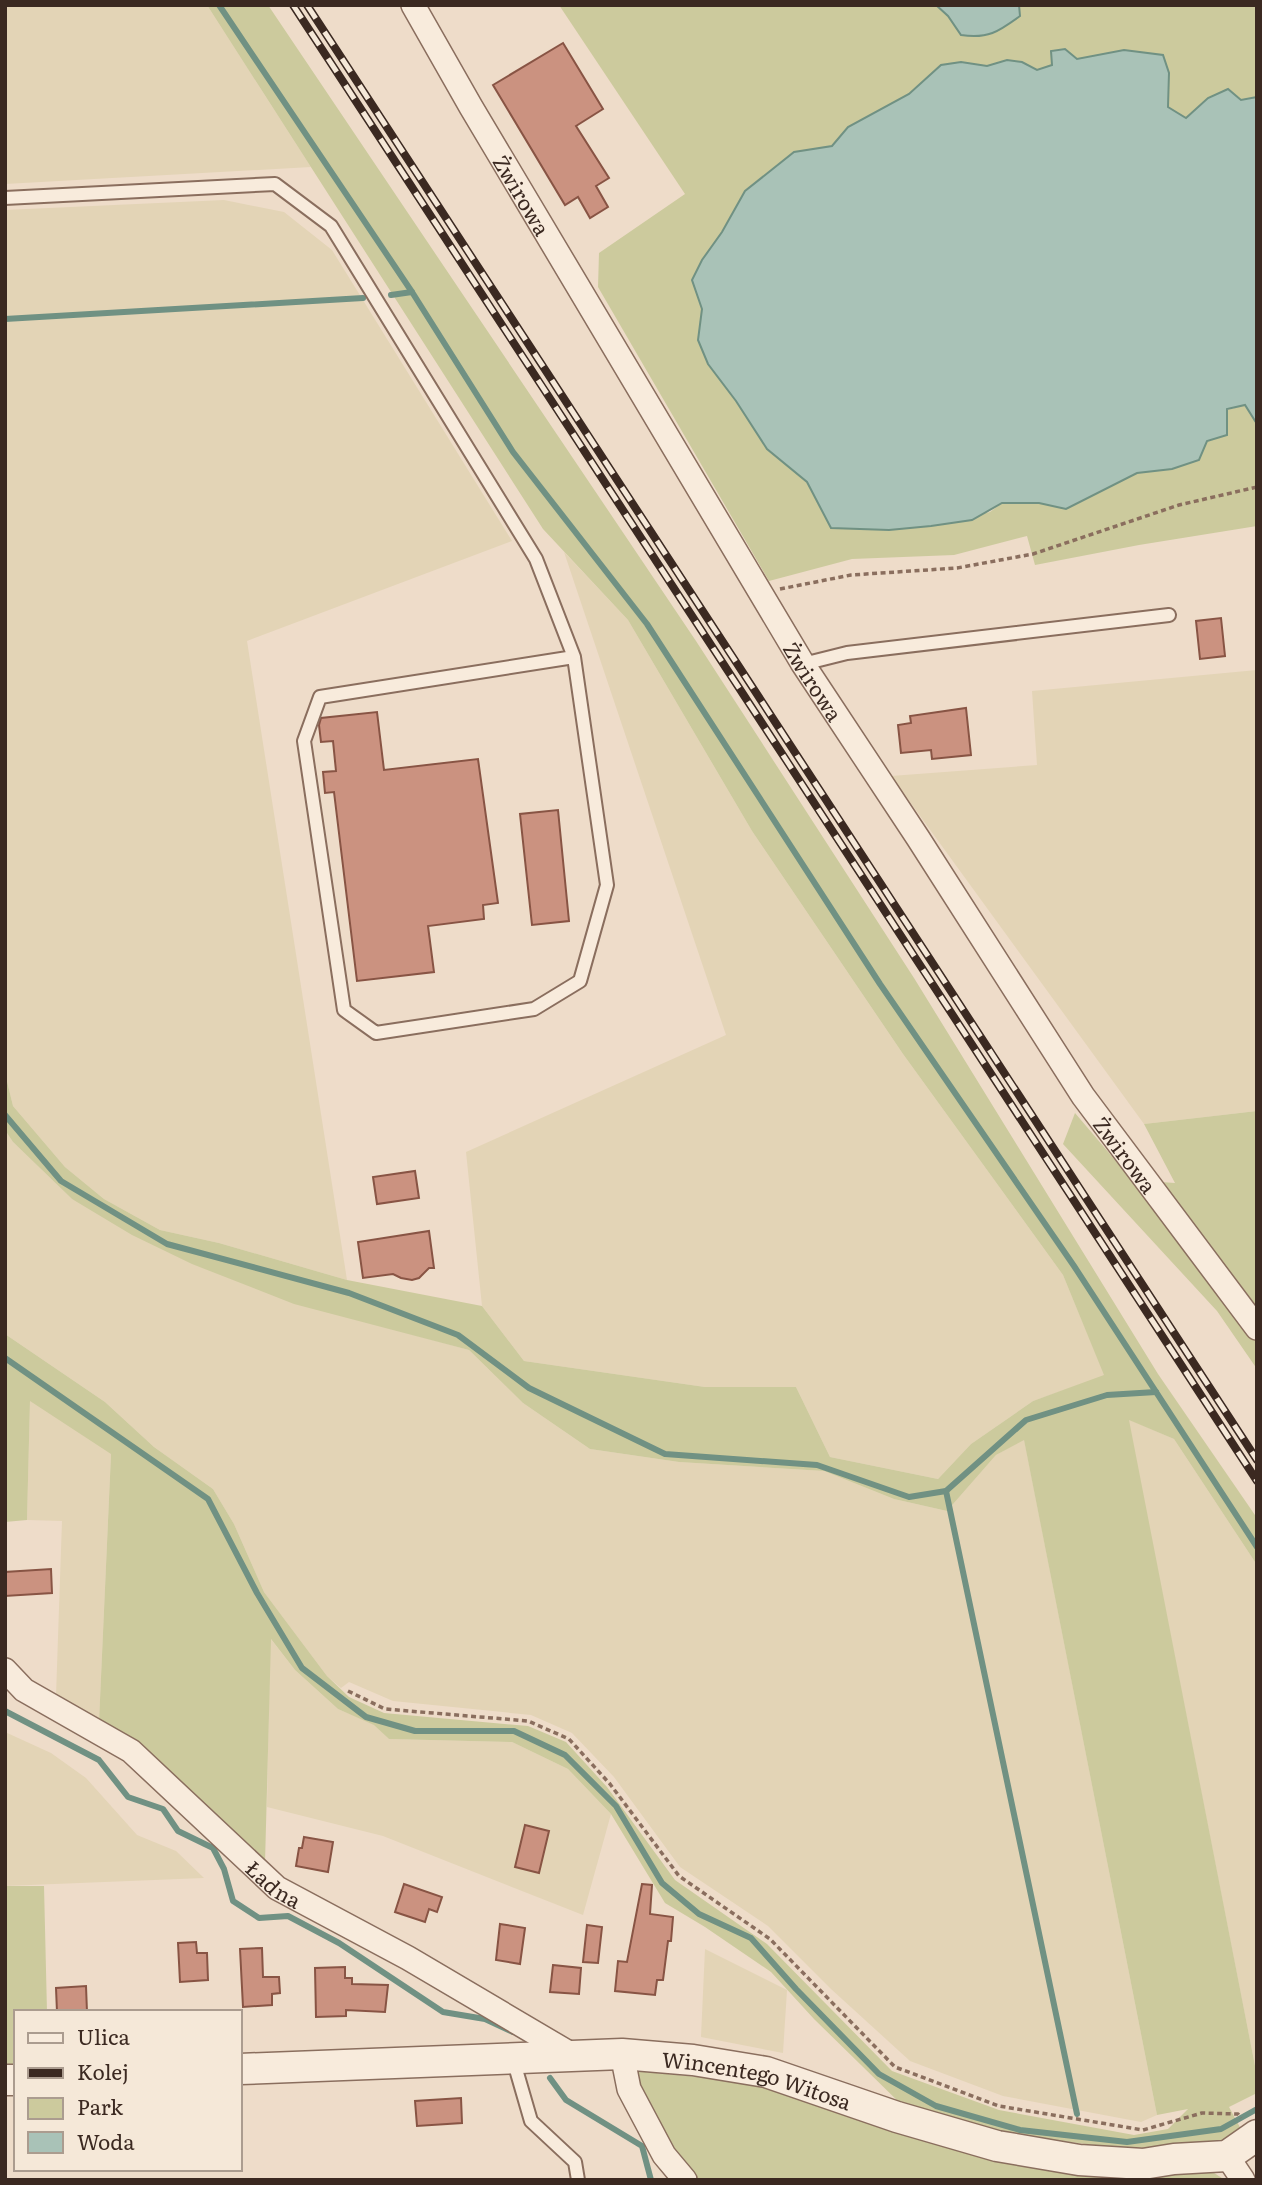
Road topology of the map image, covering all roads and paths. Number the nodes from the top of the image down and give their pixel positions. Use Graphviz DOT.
graph roads {
  1 [pos="413,5"];
  2 [pos="5,198"];
  3 [pos="1257,487"];
  4 [pos="761,593"];
  5 [pos="1169,615"];
  6 [pos="574,657"];
  7 [pos="803,664"];
  8 [pos="1257,1328"];
  9 [pos="5,1670"];
  10 [pos="348,1691"];
  11 [pos="622,2054"];
  12 [pos="574,2056"];
  13 [pos="513,2058"];
  14 [pos="242,2069"];
  15 [pos="1256,2135"];
  16 [pos="1235,2168"];
  17 [pos="578,2180"];
  18 [pos="685,2180"];
  1 -- 4 [label="street, Żwirowa"];
  2 -- 6 [label="lane"];
  3 -- 4 [label="path"];
  4 -- 7 [label="street, Żwirowa"];
  5 -- 7 [label="lane"];
  6 -- 6 [label="lane"];
  7 -- 8 [label="street, Żwirowa"];
  9 -- 12 [label="street, Ładna"];
  10 -- 15 [label="path"];
  11 -- 12 [label="street, Wincentego Witosa"];
  11 -- 16 [label="street, Wincentego Witosa"];
  11 -- 18 [label="street"];
  12 -- 13 [label="street, Wincentego Witosa"];
  13 -- 14 [label="street, Wincentego Witosa"];
  13 -- 17 [label="lane"];
  15 -- 16 [label="street, Wincentego Witosa"];
}
